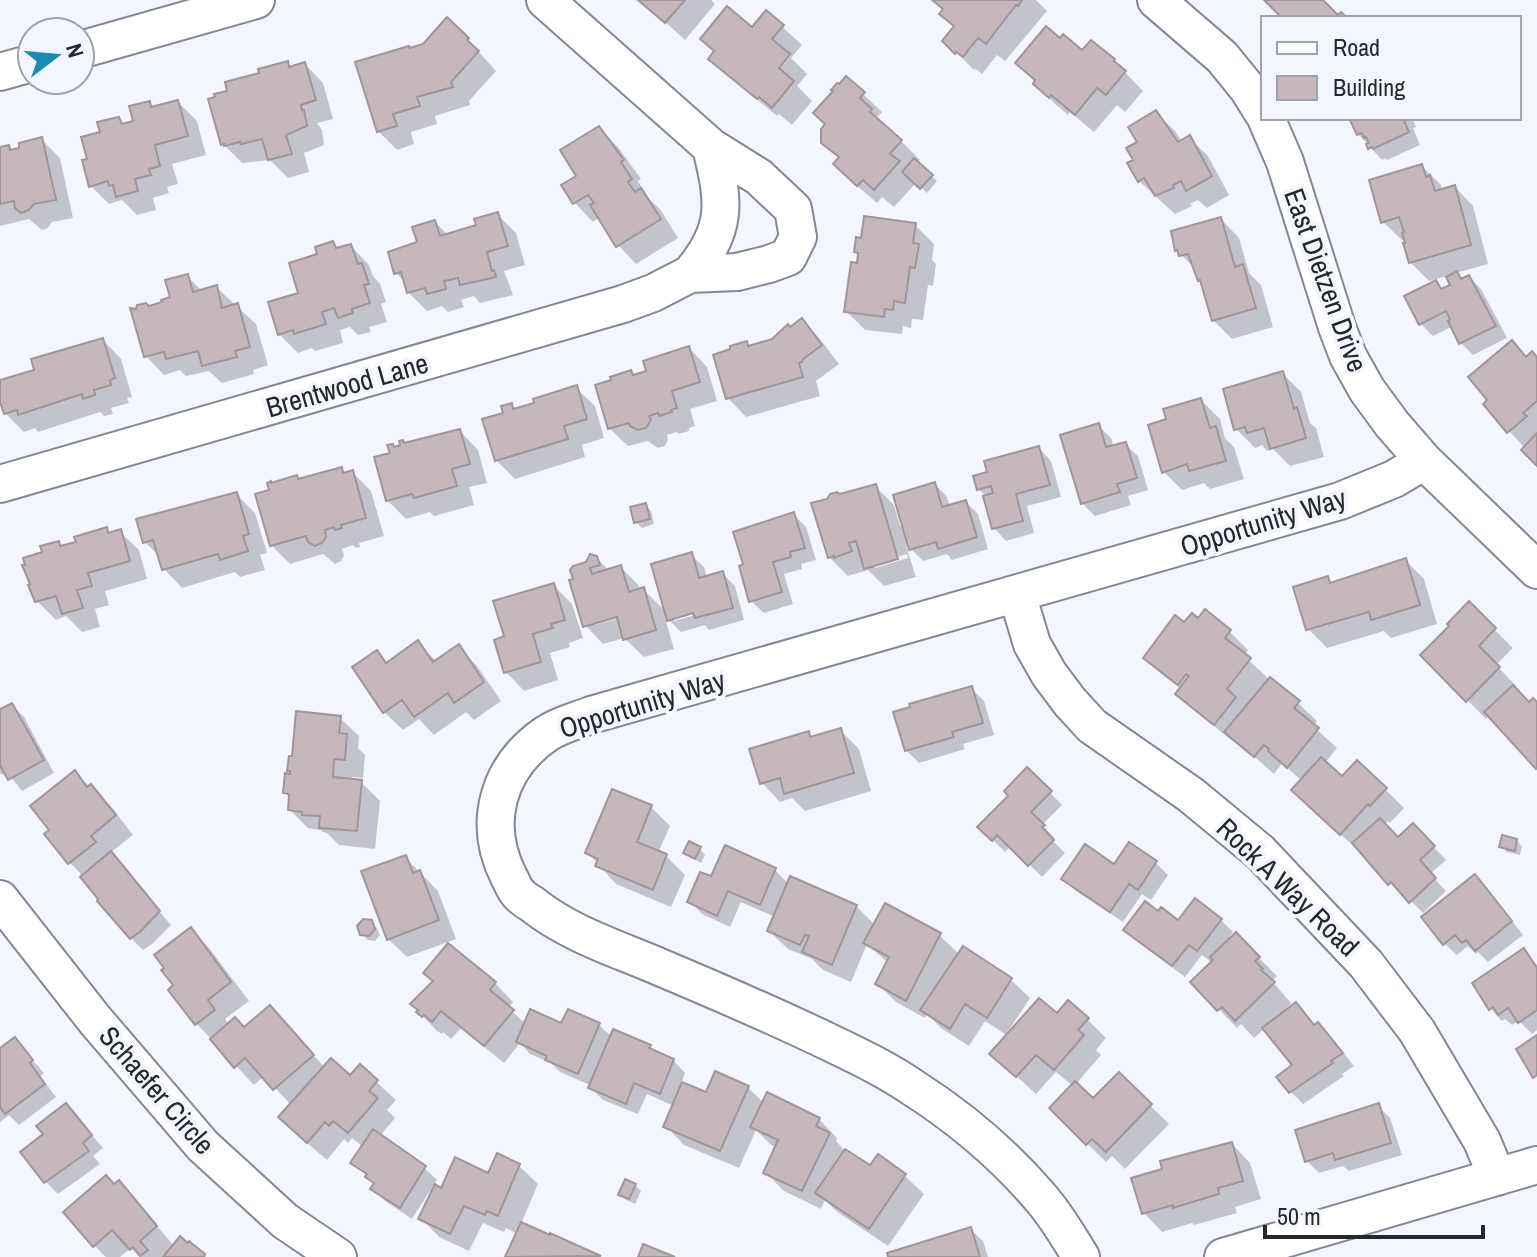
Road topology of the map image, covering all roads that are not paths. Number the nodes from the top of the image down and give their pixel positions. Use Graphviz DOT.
graph roads {
  1 [pos="256,0"];
  2 [pos="545,0"];
  3 [pos="1156,0"];
  4 [pos="96,45"];
  5 [pos="1261,111"];
  6 [pos="1266,120"];
  7 [pos="711,147"];
  8 [pos="690,274"];
  9 [pos="1424,461"];
  10 [pos="0,484"];
  11 [pos="1537,570"];
  12 [pos="1017,594"];
  13 [pos="0,899"];
  14 [pos="1537,1165"];
  15 [pos="1497,1177"];
  16 [pos="338,1257"];
  17 [pos="1081,1257"];
  18 [pos="1223,1257"];
  1 -- 4 [label="street"];
  2 -- 7 [label="street, Brentwood Lane"];
  3 -- 5 [label="street, East Dietzen Drive"];
  6 -- 9 [label="street, East Dietzen Drive"];
  7 -- 8 [label="street, Brentwood Lane"];
  7 -- 8 [label="street, Brentwood Lane"];
  8 -- 10 [label="street, Brentwood Lane"];
  9 -- 11 [label="street, East Dietzen Drive"];
  9 -- 12 [label="street, Opportunity Way"];
  12 -- 15 [label="street, Rock A Way Road"];
  12 -- 17 [label="street, Opportunity Way"];
  13 -- 16 [label="street, Schaefer Circle"];
  14 -- 15 [label="street"];
  15 -- 18 [label="street"];
}
